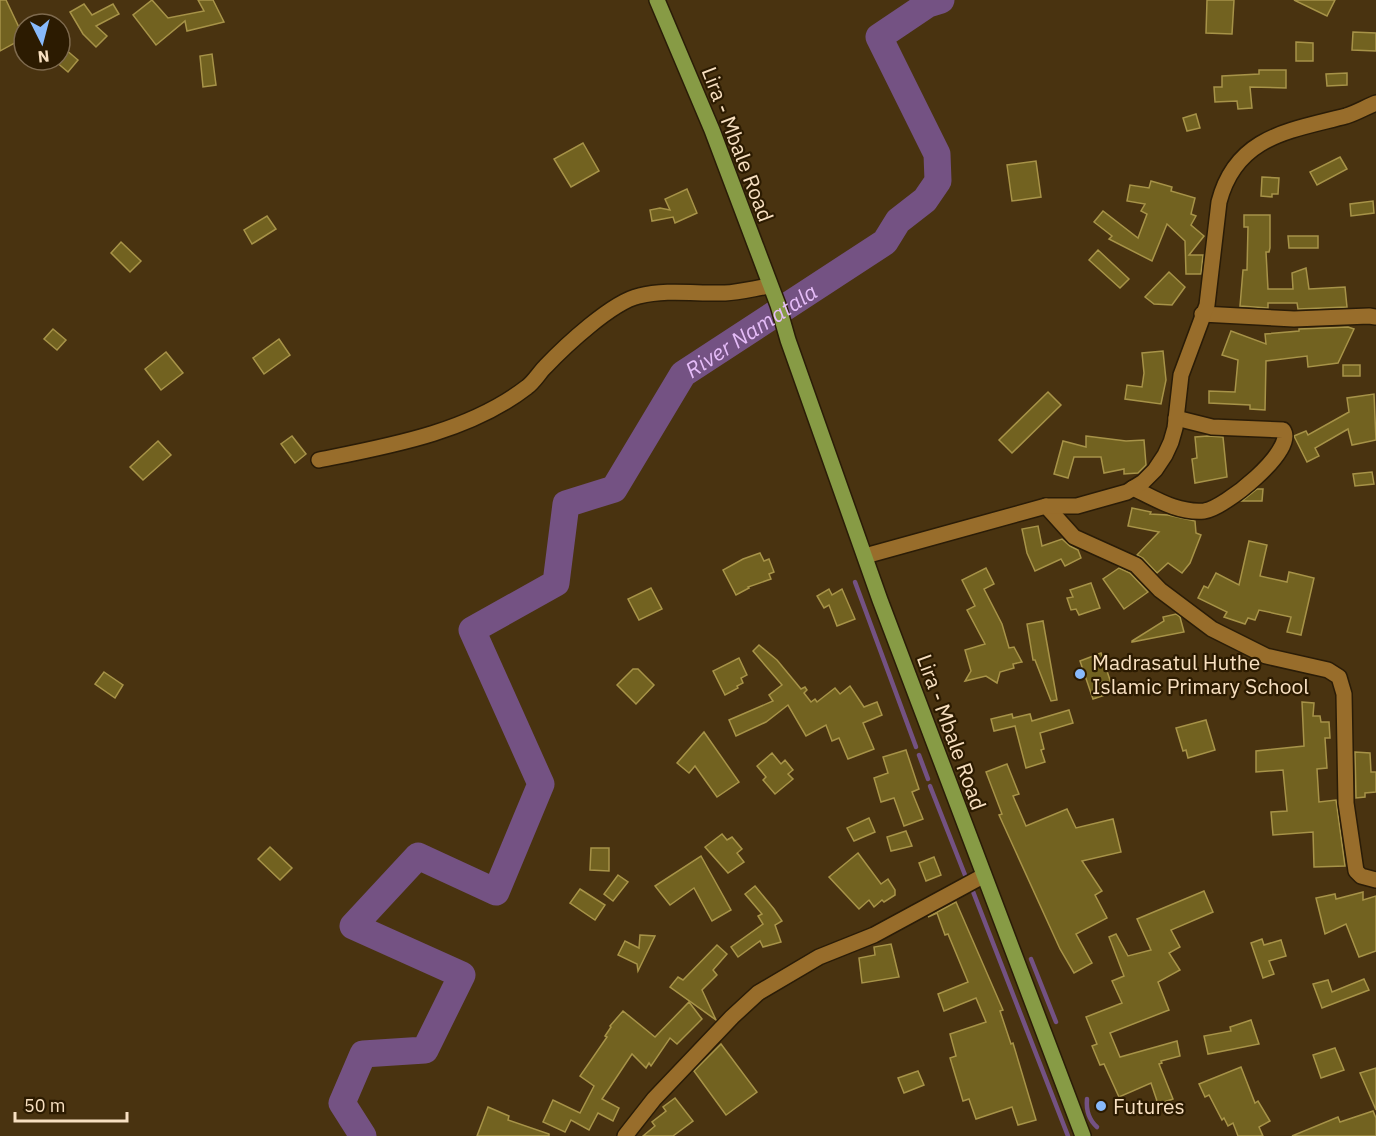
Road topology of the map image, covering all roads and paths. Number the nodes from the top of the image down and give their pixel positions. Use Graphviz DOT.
graph roads {
  1 [pos="657,0"];
  2 [pos="1376,103"];
  3 [pos="770,286"];
  4 [pos="1202,314"];
  5 [pos="1376,317"];
  6 [pos="1176,418"];
  7 [pos="319,460"];
  8 [pos="1133,488"];
  9 [pos="1046,506"];
  10 [pos="865,556"];
  11 [pos="983,876"];
  12 [pos="1376,880"];
  13 [pos="625,1136"];
  14 [pos="1083,1136"];
  1 -- 3 [label="main road, Lira - Mbale Road"];
  2 -- 4 [label="street"];
  3 -- 7 [label="street"];
  3 -- 10 [label="main road, Lira - Mbale Road"];
  4 -- 5 [label="street"];
  4 -- 6 [label="street"];
  6 -- 8 [label="street"];
  6 -- 8 [label="street"];
  8 -- 9 [label="street"];
  9 -- 10 [label="street"];
  9 -- 12 [label="street"];
  10 -- 11 [label="main road, Lira - Mbale Road"];
  11 -- 13 [label="street"];
  11 -- 14 [label="main road, Lira - Mbale Road"];
}
